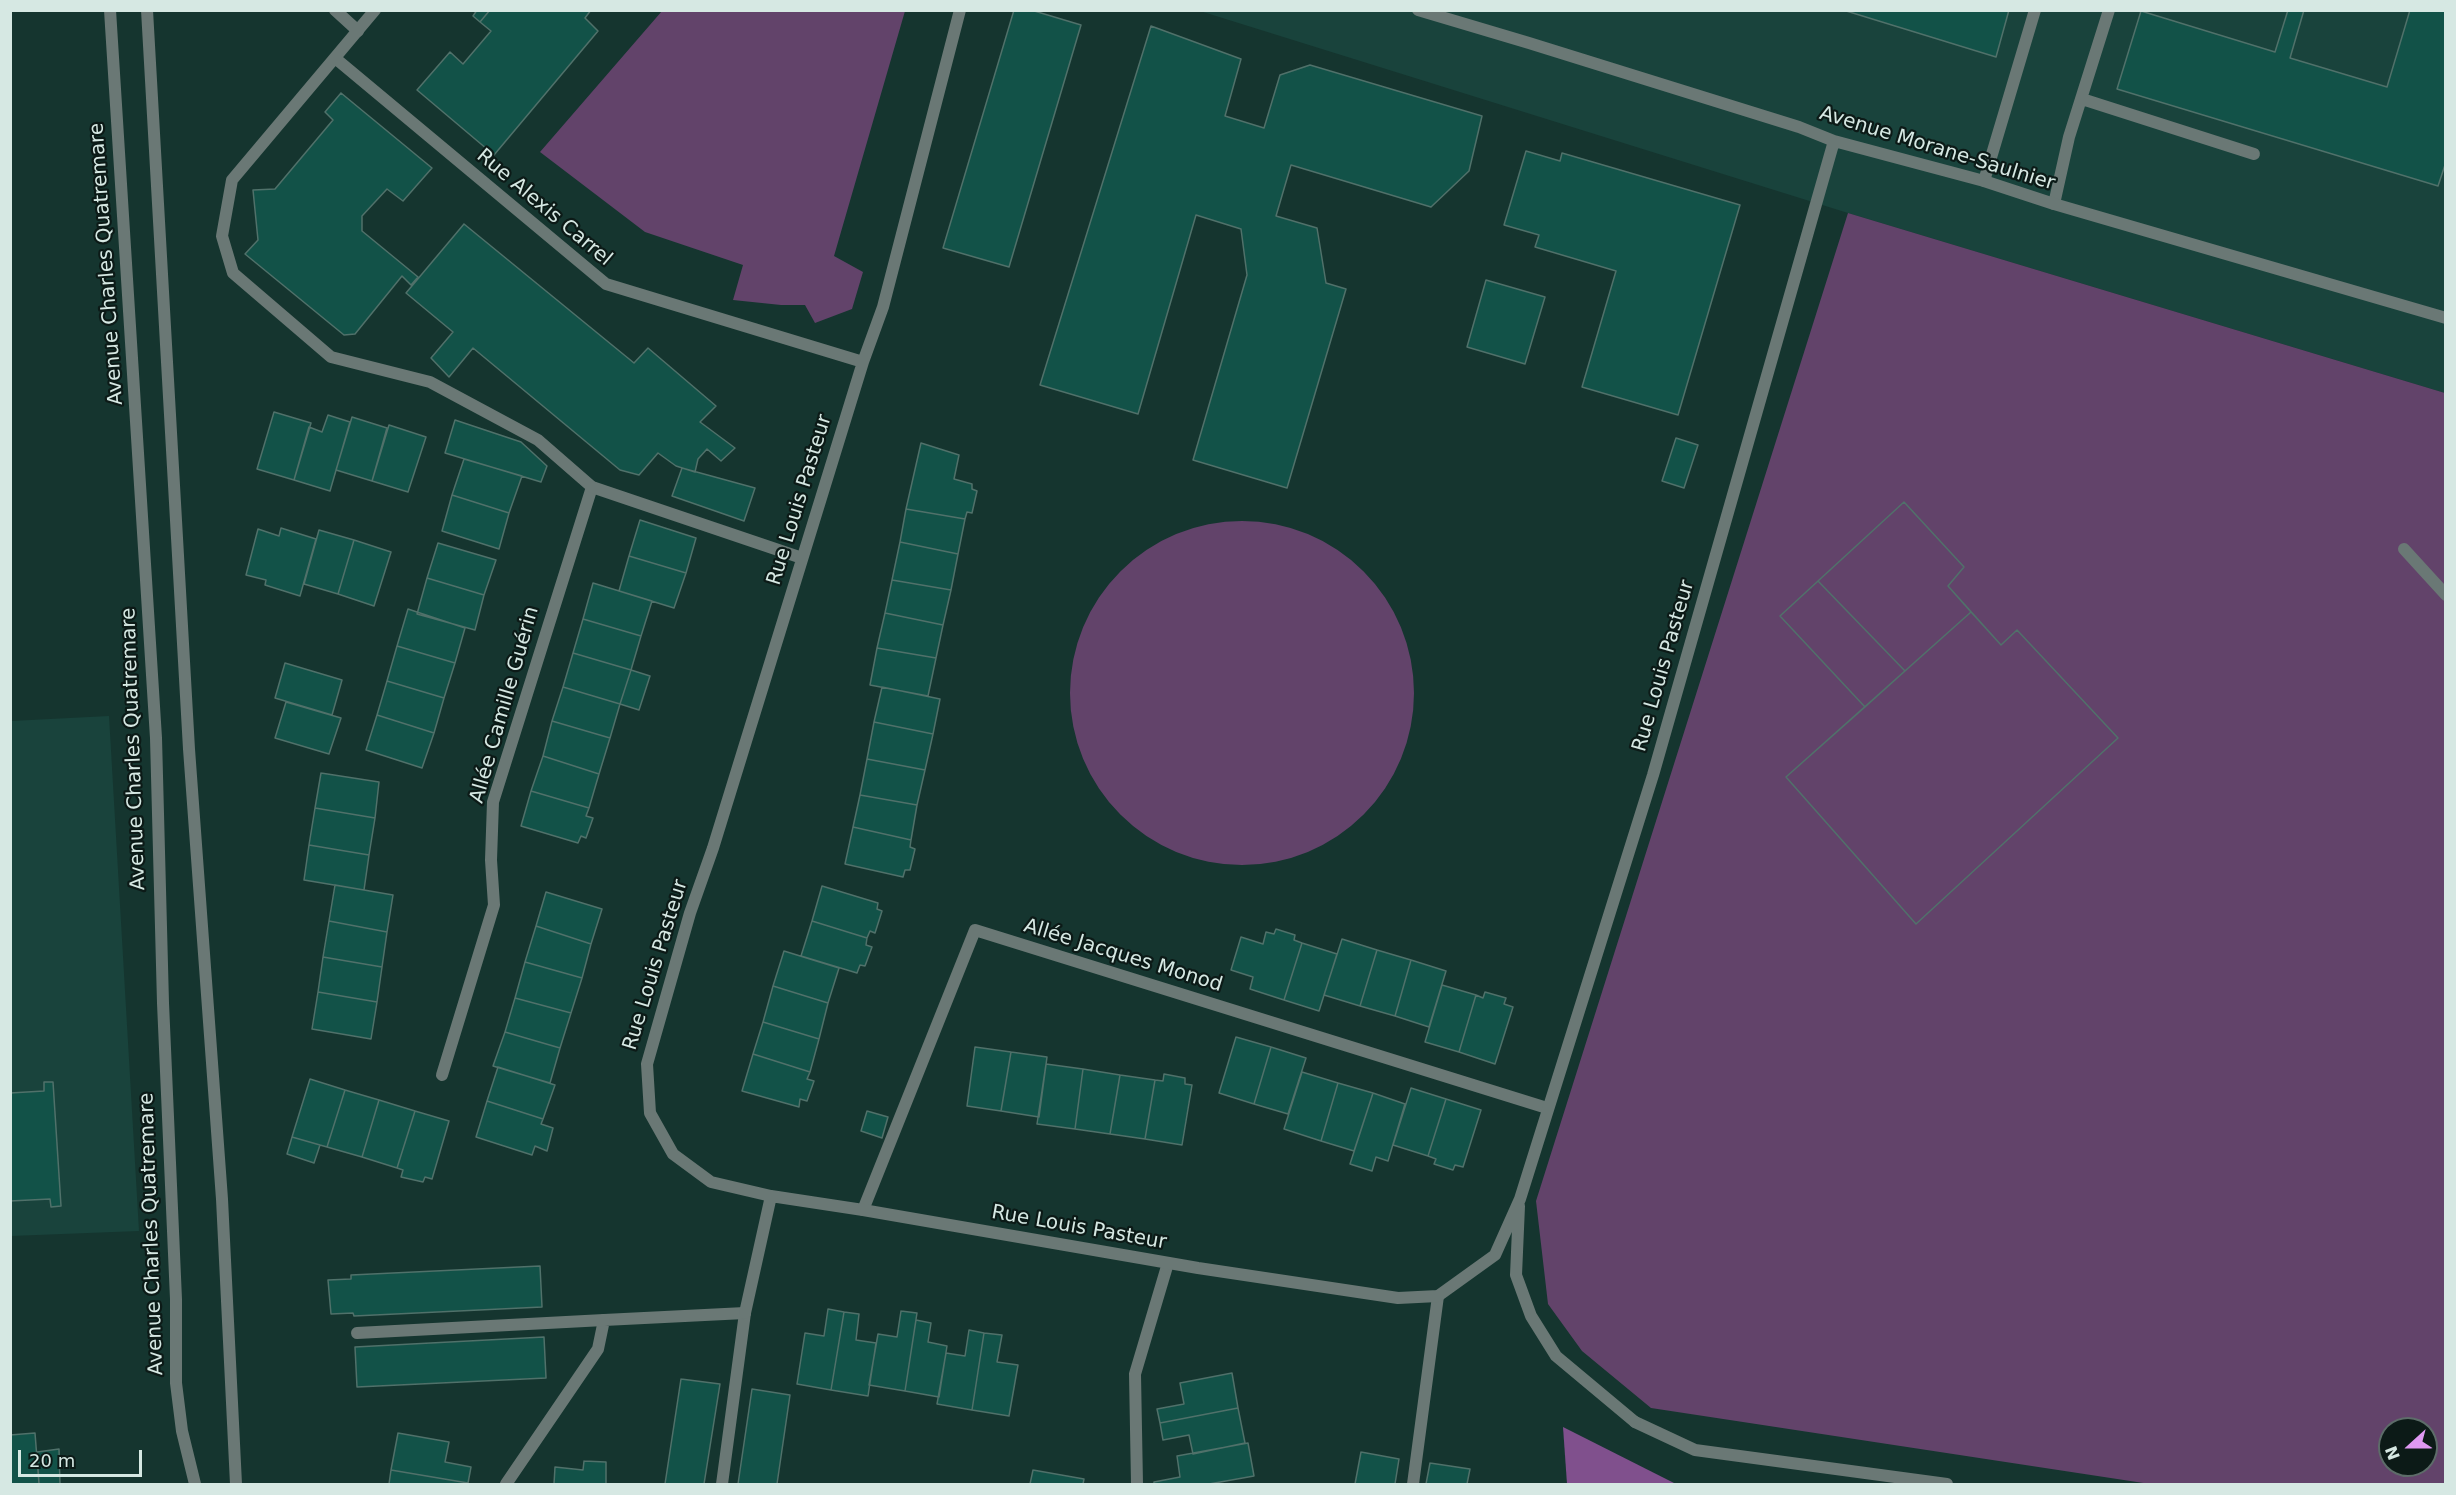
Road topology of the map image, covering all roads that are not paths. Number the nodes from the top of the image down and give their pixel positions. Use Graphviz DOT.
graph roads {
  1 [pos="110,10"];
  2 [pos="147,10"];
  3 [pos="335,10"];
  4 [pos="375,10"];
  5 [pos="960,10"];
  6 [pos="1418,10"];
  7 [pos="2035,10"];
  8 [pos="2109,10"];
  9 [pos="358,31"];
  10 [pos="335,58"];
  11 [pos="2082,99"];
  12 [pos="1834,141"];
  13 [pos="2254,154"];
  14 [pos="1984,181"];
  15 [pos="2054,204"];
  16 [pos="2445,318"];
  17 [pos="863,362"];
  18 [pos="592,487"];
  19 [pos="2404,549"];
  20 [pos="802,558"];
  21 [pos="2445,595"];
  22 [pos="442,1075"];
  23 [pos="1547,1108"];
  24 [pos="771,1196"];
  25 [pos="1520,1199"];
  26 [pos="862,1210"];
  27 [pos="1168,1263"];
  28 [pos="1438,1296"];
  29 [pos="745,1313"];
  30 [pos="604,1320"];
  31 [pos="357,1333"];
  32 [pos="195,1485"];
  33 [pos="236,1485"];
  34 [pos="506,1485"];
  35 [pos="722,1485"];
  36 [pos="1137,1485"];
  37 [pos="1413,1485"];
  38 [pos="1947,1485"];
  1 -- 32 [label="street, Avenue Charles Quatremare"];
  2 -- 33 [label="street"];
  3 -- 9 [label="street"];
  4 -- 9 [label="street"];
  5 -- 17 [label="street, Rue Louis Pasteur"];
  6 -- 12 [label="street, Avenue Morane-Saulnier"];
  7 -- 14 [label="street"];
  8 -- 11 [label="street"];
  9 -- 10 [label="street"];
  10 -- 17 [label="street, Rue Alexis Carrel"];
  10 -- 18 [label="street"];
  11 -- 13 [label="street"];
  11 -- 15 [label="street"];
  12 -- 14 [label="street, Avenue Morane-Saulnier"];
  12 -- 23 [label="street, Rue Louis Pasteur"];
  14 -- 15 [label="street, Avenue Morane-Saulnier"];
  15 -- 16 [label="street, Avenue Morane-Saulnier"];
  17 -- 20 [label="street, Rue Louis Pasteur"];
  18 -- 20 [label="street"];
  18 -- 22 [label="street, Allée Camille Guérin"];
  19 -- 21 [label="street"];
  20 -- 24 [label="street, Rue Louis Pasteur"];
  23 -- 25 [label="street, Rue Louis Pasteur"];
  23 -- 26 [label="street, Allée Jacques Monod"];
  24 -- 26 [label="street, Rue Louis Pasteur"];
  24 -- 29 [label="street"];
  25 -- 28 [label="street, Rue Louis Pasteur"];
  25 -- 38 [label="street, Rue Louis Pasteur"];
  26 -- 27 [label="street, Rue Louis Pasteur"];
  27 -- 28 [label="street, Rue Louis Pasteur"];
  27 -- 36 [label="street"];
  28 -- 37 [label="street"];
  29 -- 30 [label="street"];
  29 -- 35 [label="street"];
  30 -- 31 [label="street"];
  30 -- 34 [label="street"];
}
